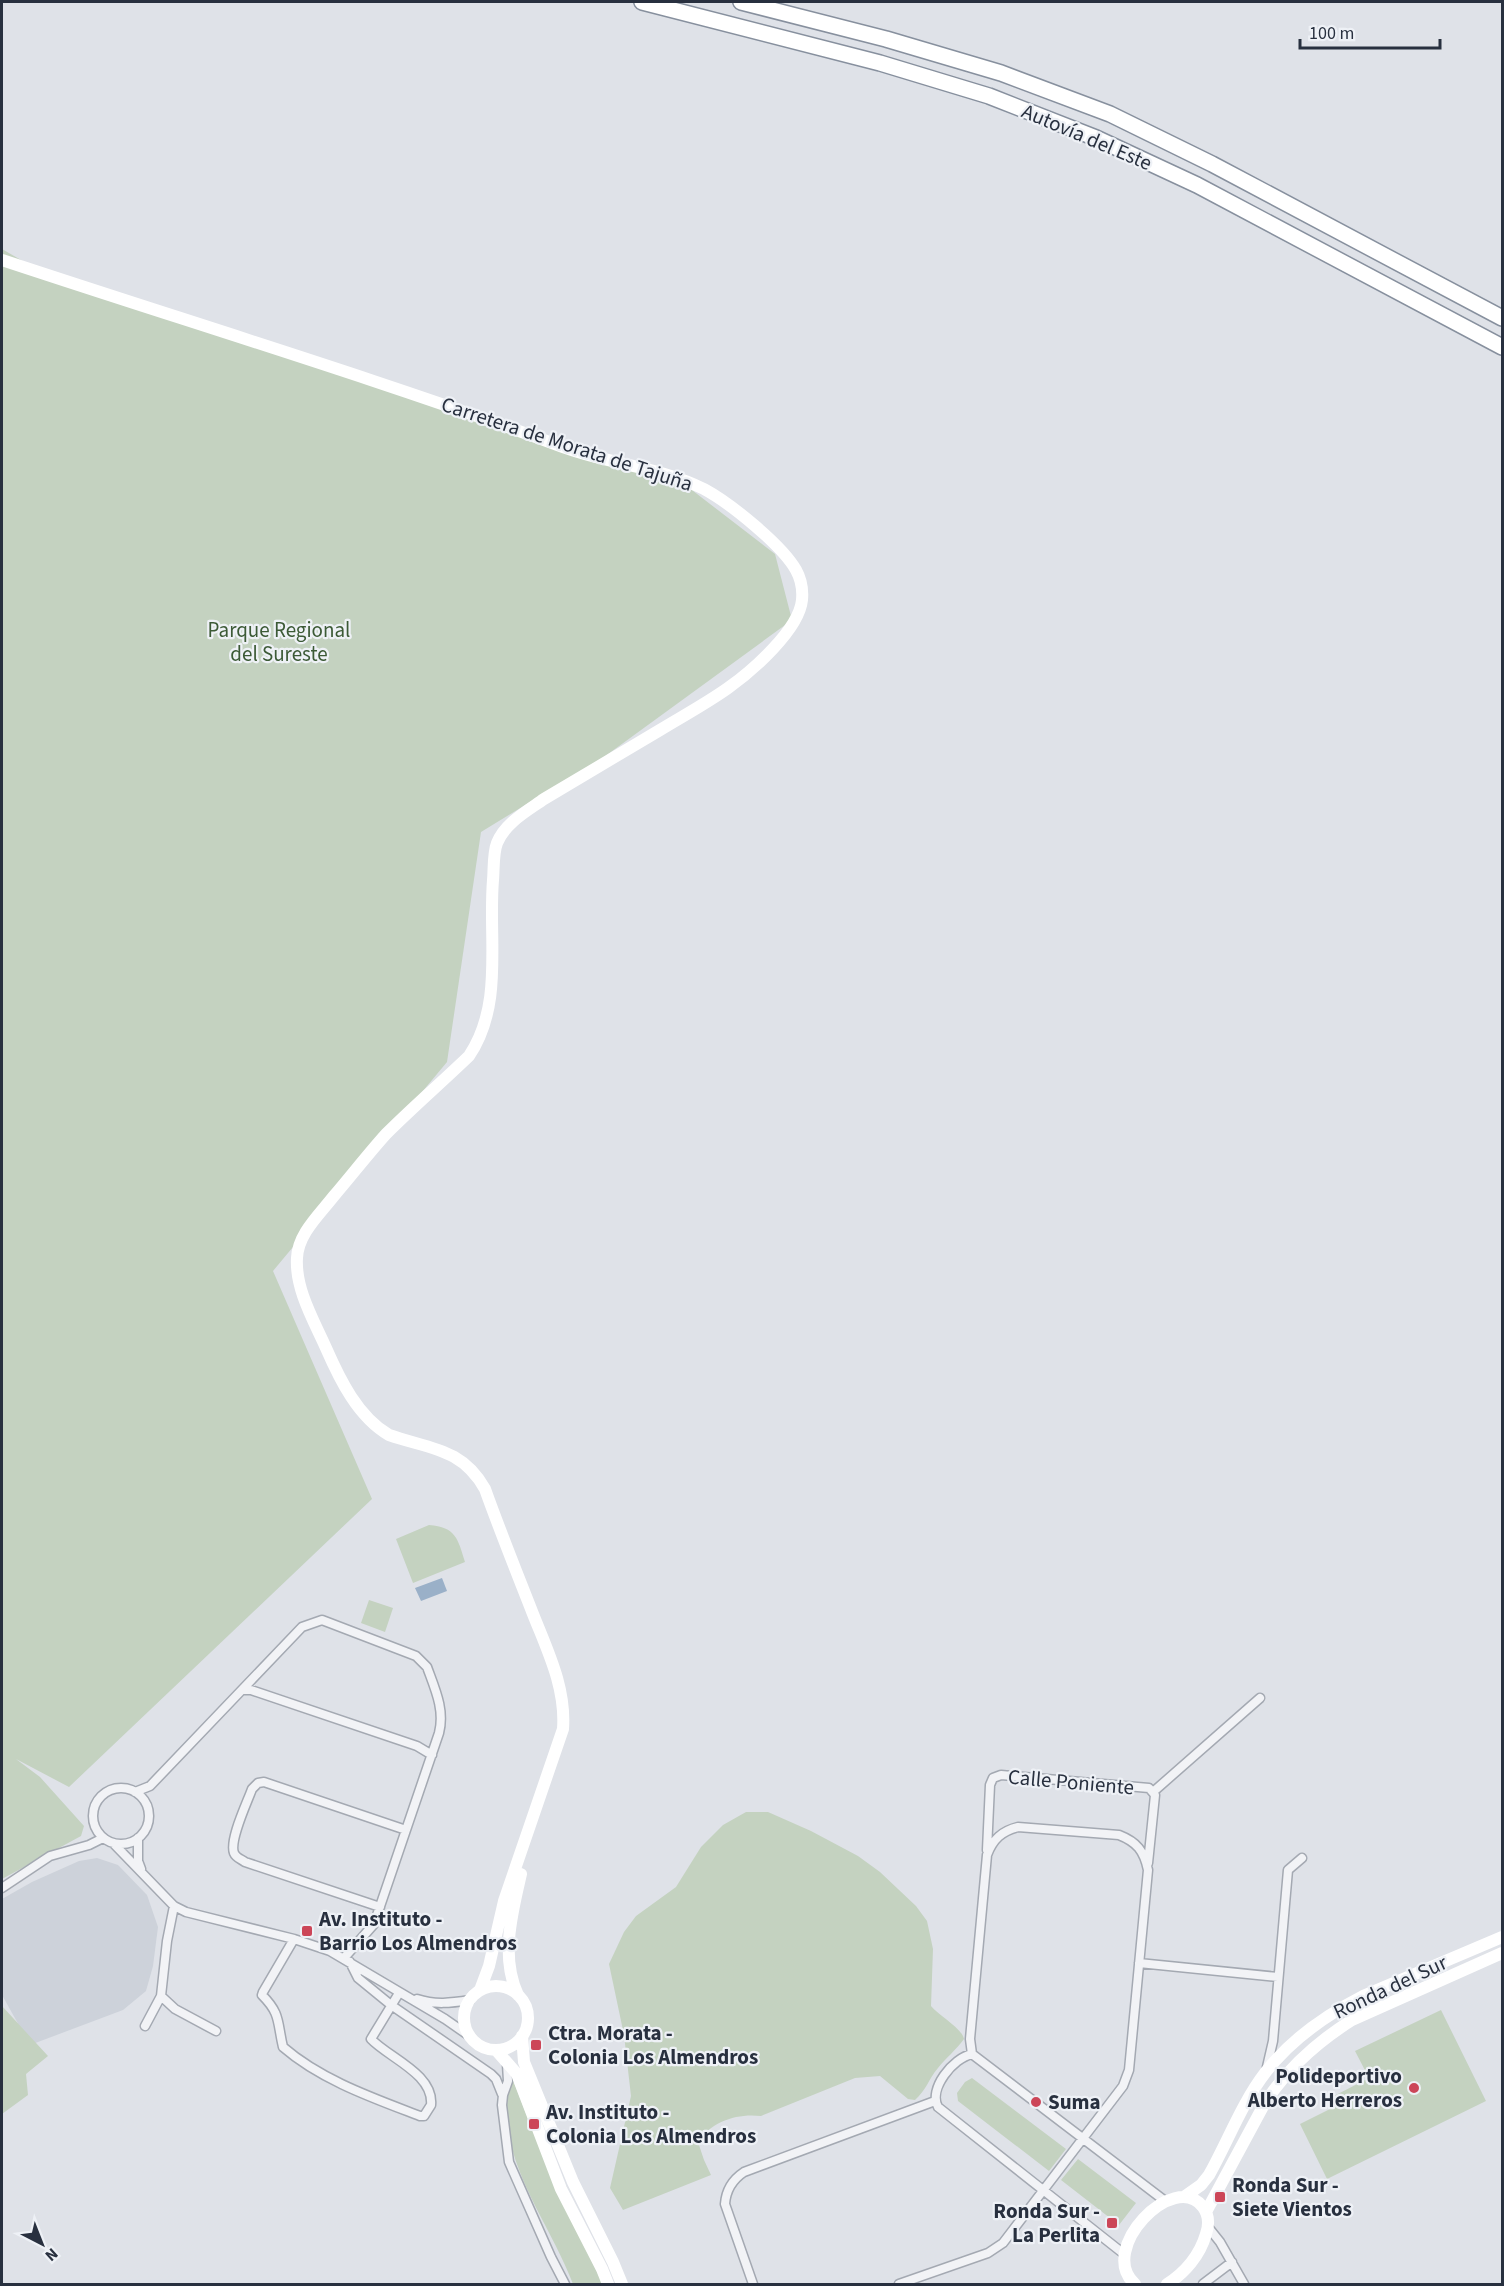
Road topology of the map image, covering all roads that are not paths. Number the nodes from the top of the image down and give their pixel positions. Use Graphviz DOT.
graph roads {
  1 [pos="642,2"];
  2 [pos="741,2"];
  3 [pos="2,260"];
  4 [pos="1503,318"];
  5 [pos="1503,347"];
  6 [pos="242,1690"];
  7 [pos="1260,1698"];
  8 [pos="432,1755"];
  9 [pos="135,1792"];
  10 [pos="1153,1792"];
  11 [pos="532,1822"];
  12 [pos="406,1830"];
  13 [pos="103,1838"];
  14 [pos="138,1838"];
  15 [pos="113,1843"];
  16 [pos="987,1855"];
  17 [pos="1302,1858"];
  18 [pos="1148,1870"];
  19 [pos="147,1880"];
  20 [pos="2,1888"];
  21 [pos="174,1906"];
  22 [pos="380,1907"];
  23 [pos="1503,1937"];
  24 [pos="294,1940"];
  25 [pos="1503,1953"];
  26 [pos="347,1960"];
  27 [pos="1139,1963"];
  28 [pos="1278,1977"];
  29 [pos="480,1990"];
  30 [pos="399,1993"];
  31 [pos="161,1996"];
  32 [pos="518,1996"];
  33 [pos="470,2000"];
  34 [pos="391,2005"];
  35 [pos="146,2026"];
  36 [pos="216,2031"];
  37 [pos="468,2035"];
  38 [pos="522,2036"];
  39 [pos="496,2050"];
  40 [pos="972,2054"];
  41 [pos="507,2064"];
  42 [pos="1265,2073"];
  43 [pos="502,2095"];
  44 [pos="934,2101"];
  45 [pos="1084,2138"];
  46 [pos="1045,2190"];
  47 [pos="1184,2197"];
  48 [pos="1165,2201"];
  49 [pos="1206,2212"];
  50 [pos="1208,2227"];
  51 [pos="1124,2254"];
  52 [pos="1232,2262"];
  53 [pos="1124,2279"];
  54 [pos="565,2284"];
  55 [pos="608,2284"];
  56 [pos="622,2284"];
  57 [pos="753,2284"];
  58 [pos="899,2284"];
  59 [pos="1135,2284"];
  60 [pos="1168,2284"];
  61 [pos="1203,2284"];
  62 [pos="1244,2284"];
  1 -- 5 [label="highway, Autovía del Este"];
  2 -- 4 [label="highway, Autovía del Este"];
  3 -- 11 [label="main road, Carretera de Morata de Tajuña"];
  6 -- 8 [label="street"];
  6 -- 8 [label="street"];
  6 -- 9 [label="street"];
  7 -- 10 [label="street, Calle Poniente"];
  8 -- 12 [label="street"];
  9 -- 13 [label="street"];
  9 -- 14 [label="street"];
  10 -- 16 [label="street, Calle Poniente"];
  10 -- 18 [label="street, Calle Poniente"];
  11 -- 29 [label="main road, Carretera de Morata de Tajuña"];
  11 -- 32 [label="main road, Carretera de Morata de Tajuña"];
  12 -- 22 [label="street"];
  12 -- 22 [label="street"];
  13 -- 15 [label="street"];
  13 -- 20 [label="street"];
  14 -- 15 [label="street"];
  14 -- 19 [label="street"];
  15 -- 19 [label="street"];
  16 -- 18 [label="street"];
  16 -- 40 [label="street"];
  17 -- 28 [label="street"];
  18 -- 27 [label="street, Calle Poniente"];
  19 -- 21 [label="street"];
  21 -- 24 [label="street"];
  21 -- 31 [label="street"];
  22 -- 26 [label="street"];
  23 -- 42 [label="main road, Ronda del Sur"];
  24 -- 26 [label="street"];
  24 -- 34 [label="street"];
  25 -- 49 [label="main road, Ronda del Sur"];
  26 -- 30 [label="street"];
  26 -- 34 [label="street"];
  27 -- 28 [label="street"];
  27 -- 45 [label="street, Calle Poniente"];
  28 -- 42 [label="street"];
  29 -- 32 [label="main road"];
  29 -- 33 [label="main road"];
  30 -- 33 [label="street"];
  30 -- 34 [label="street"];
  30 -- 37 [label="street"];
  31 -- 35 [label="street"];
  31 -- 36 [label="street"];
  32 -- 38 [label="main road"];
  33 -- 37 [label="main road"];
  34 -- 43 [label="street"];
  37 -- 39 [label="main road"];
  38 -- 39 [label="main road"];
  38 -- 56 [label="main road"];
  39 -- 41 [label="main road"];
  40 -- 44 [label="street"];
  40 -- 45 [label="street"];
  41 -- 43 [label="street"];
  41 -- 55 [label="main road"];
  42 -- 47 [label="main road, Ronda del Sur"];
  43 -- 54 [label="street"];
  44 -- 46 [label="street"];
  44 -- 57 [label="street"];
  45 -- 46 [label="street, Calle Poniente"];
  45 -- 48 [label="street"];
  46 -- 51 [label="street"];
  46 -- 58 [label="street, Calle Poniente"];
  47 -- 48 [label="main road, Ronda del Sur"];
  47 -- 49 [label="main road"];
  48 -- 51 [label="main road"];
  49 -- 50 [label="main road"];
  50 -- 52 [label="street"];
  50 -- 60 [label="main road"];
  51 -- 53 [label="main road"];
  52 -- 61 [label="street"];
  52 -- 62 [label="street"];
  53 -- 59 [label="main road"];
}
